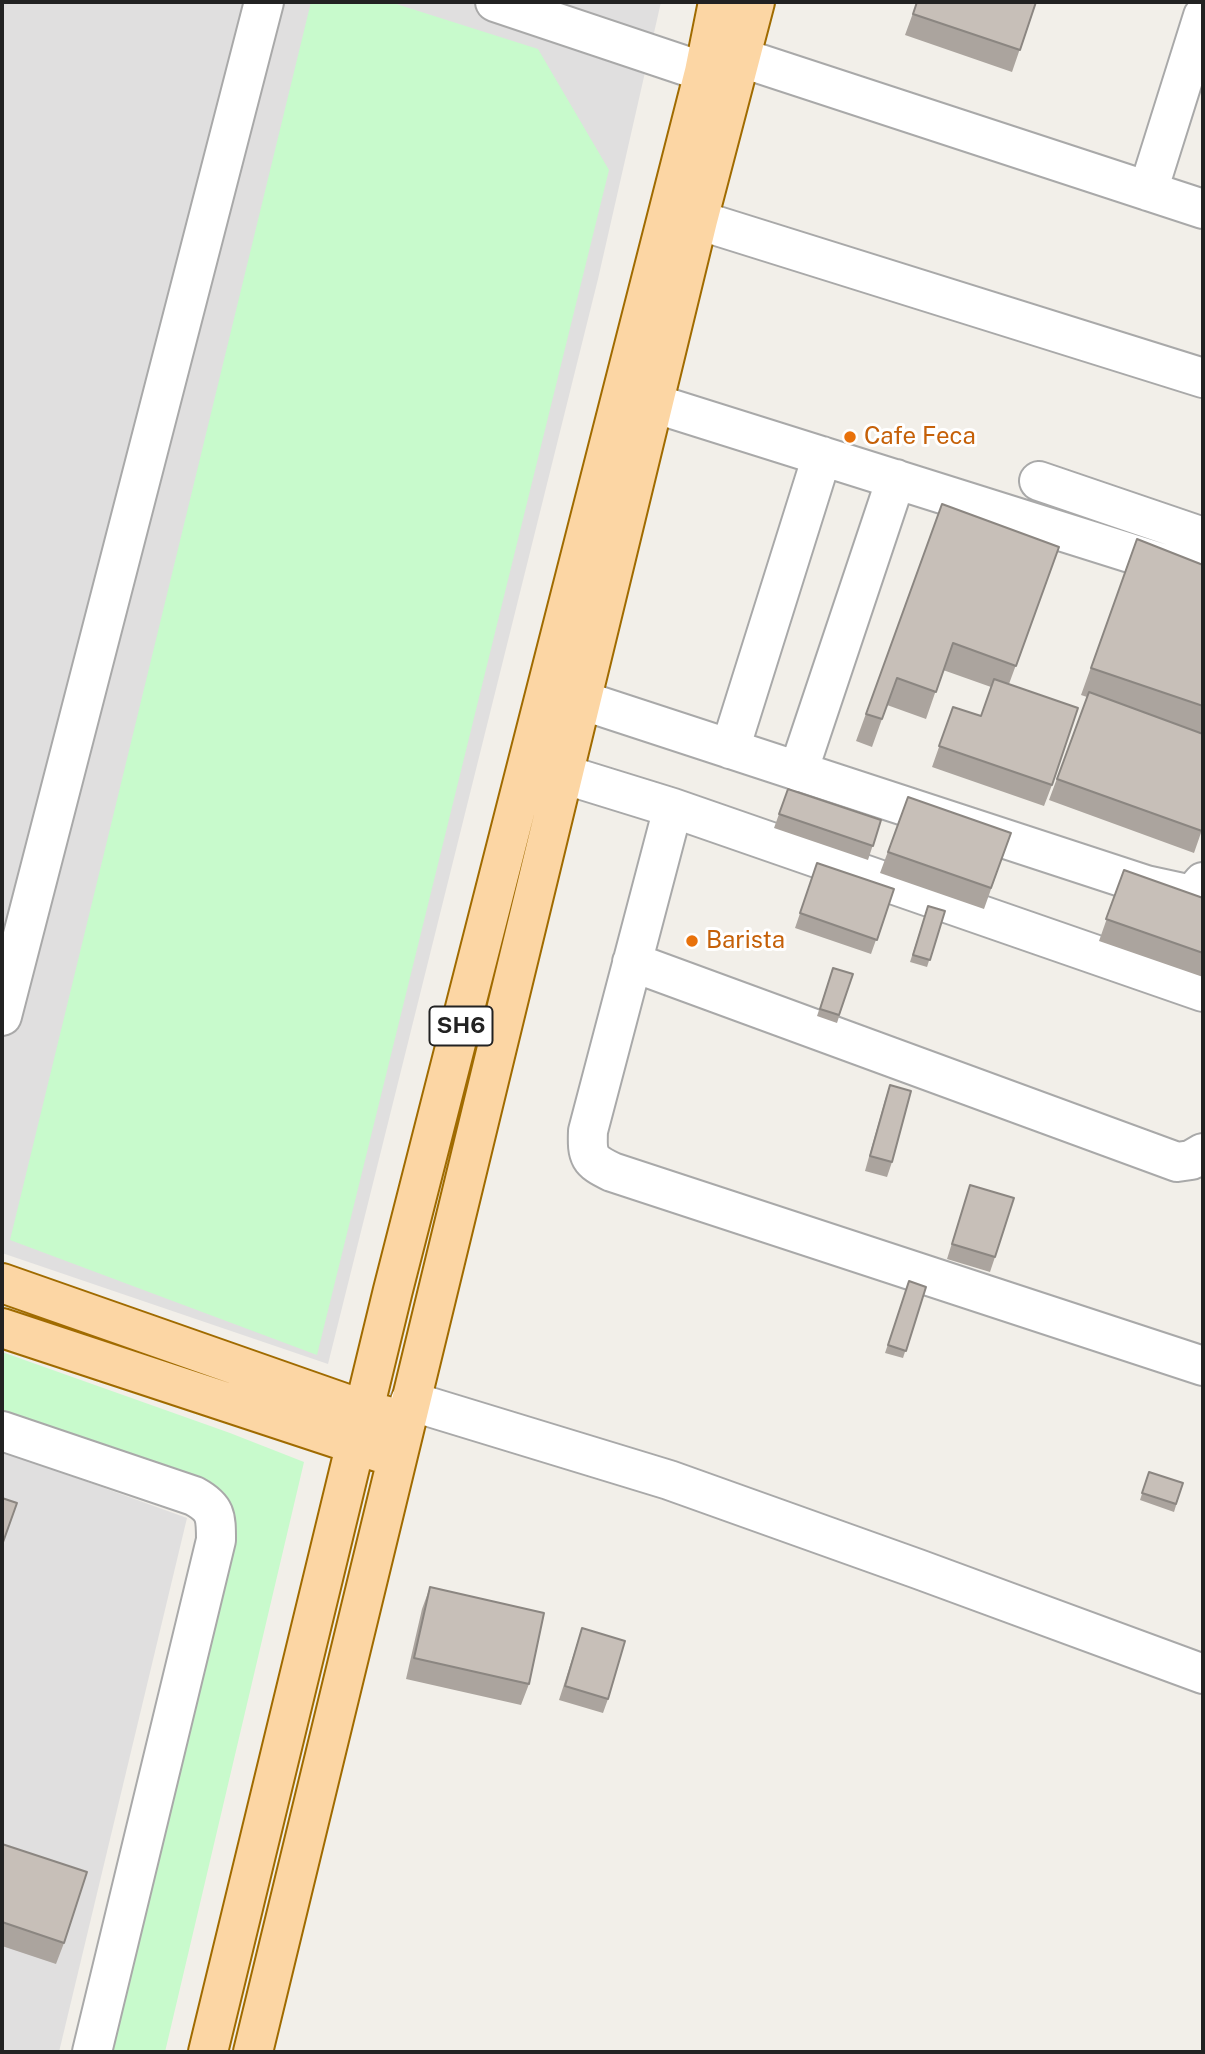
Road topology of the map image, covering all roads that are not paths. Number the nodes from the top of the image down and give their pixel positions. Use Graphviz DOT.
graph roads {
  1 [pos="264,2"];
  2 [pos="495,2"];
  3 [pos="718,2"];
  4 [pos="755,2"];
  5 [pos="1203,16"];
  6 [pos="739,57"];
  7 [pos="705,72"];
  8 [pos="1148,191"];
  9 [pos="1203,209"];
  10 [pos="698,219"];
  11 [pos="1203,378"];
  12 [pos="653,403"];
  13 [pos="822,457"];
  14 [pos="896,480"];
  15 [pos="1039,481"];
  16 [pos="1203,537"];
  17 [pos="1203,576"];
  18 [pos="581,700"];
  19 [pos="730,749"];
  20 [pos="798,772"];
  21 [pos="563,774"];
  22 [pos="673,808"];
  23 [pos="1203,882"];
  24 [pos="632,962"];
  25 [pos="1203,992"];
  26 [pos="2,1016"];
  27 [pos="1203,1153"];
  28 [pos="2,1283"];
  29 [pos="2,1328"];
  30 [pos="1203,1366"];
  31 [pos="404,1426"];
  32 [pos="360,1428"];
  33 [pos="2,1431"];
  34 [pos="1203,1674"];
  35 [pos="92,2052"];
  36 [pos="208,2052"];
  37 [pos="253,2052"];
  1 -- 26 [label="street"];
  2 -- 7 [label="street"];
  3 -- 7 [label="main road, SH6"];
  4 -- 6 [label="main road, SH6"];
  5 -- 8 [label="street"];
  6 -- 7 [label="street"];
  6 -- 8 [label="street"];
  6 -- 10 [label="main road, SH6"];
  7 -- 32 [label="main road, SH6"];
  8 -- 9 [label="street"];
  10 -- 11 [label="street"];
  10 -- 12 [label="main road, SH6"];
  12 -- 13 [label="street"];
  12 -- 18 [label="main road, SH6"];
  13 -- 14 [label="street"];
  13 -- 19 [label="street"];
  14 -- 17 [label="street"];
  14 -- 20 [label="street"];
  15 -- 16 [label="street"];
  18 -- 19 [label="street"];
  18 -- 21 [label="main road, SH6"];
  19 -- 20 [label="street"];
  20 -- 23 [label="street"];
  21 -- 22 [label="street"];
  21 -- 31 [label="main road, SH6"];
  22 -- 24 [label="street"];
  22 -- 25 [label="street"];
  24 -- 27 [label="street"];
  24 -- 30 [label="street"];
  28 -- 32 [label="main road"];
  29 -- 32 [label="main road"];
  31 -- 32 [label="main road"];
  31 -- 34 [label="street"];
  31 -- 37 [label="main road, SH6"];
  32 -- 36 [label="main road, SH6"];
  33 -- 35 [label="street"];
}
